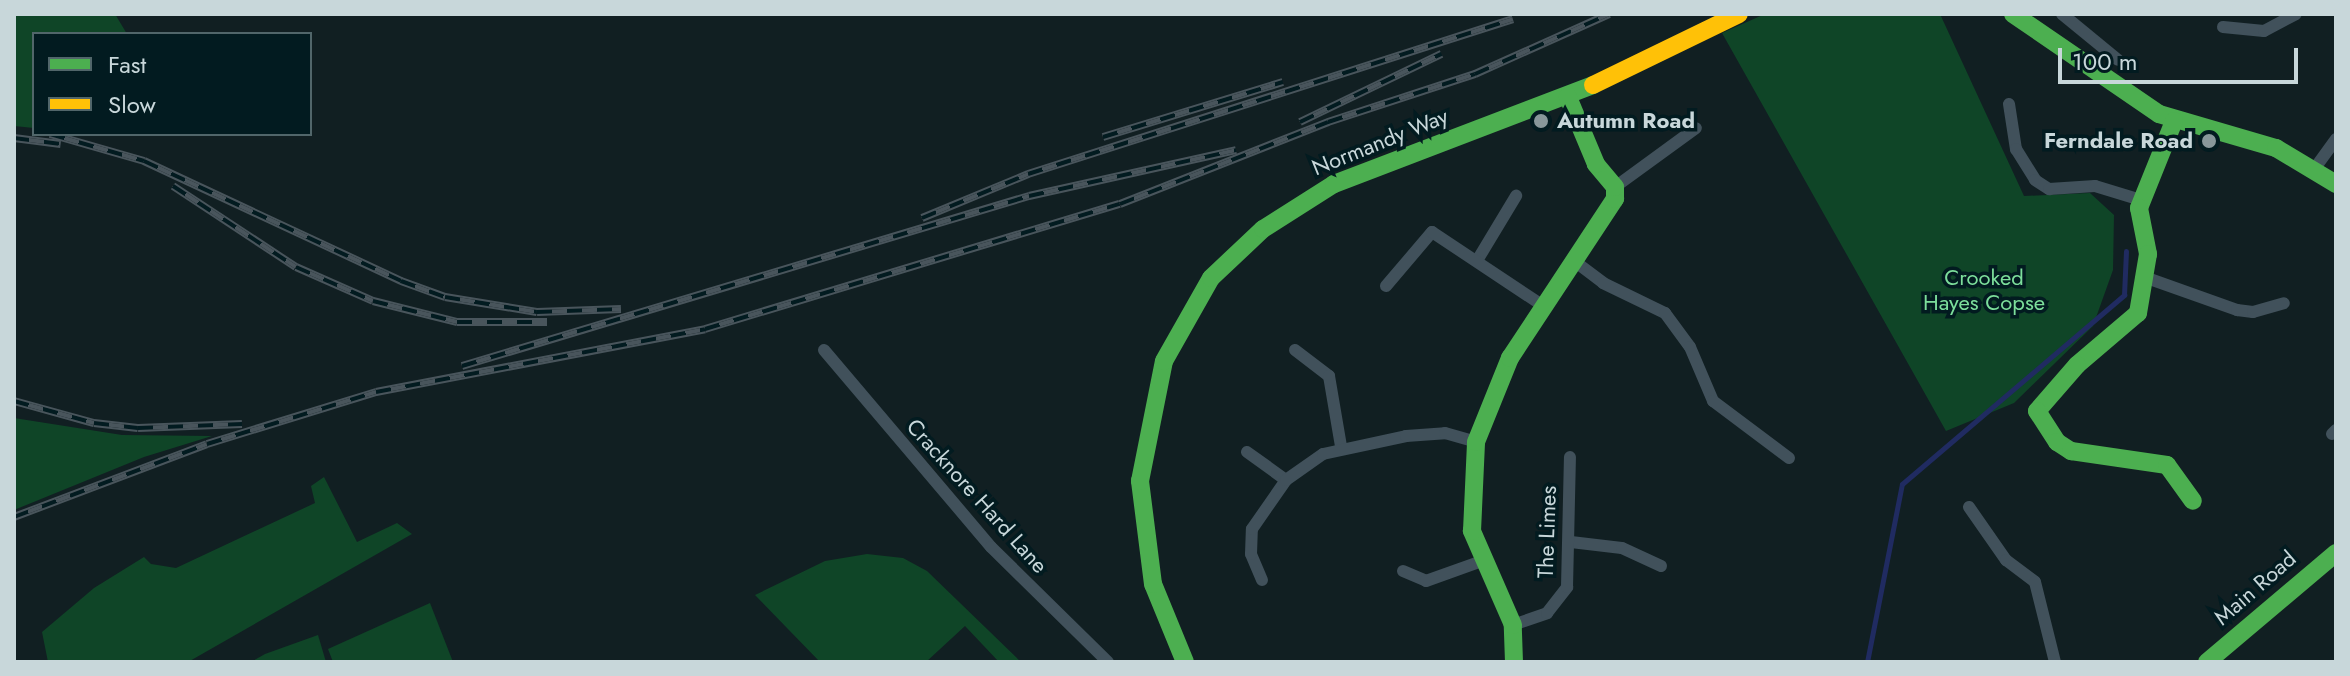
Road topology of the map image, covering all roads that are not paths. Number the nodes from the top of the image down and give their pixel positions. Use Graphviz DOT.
graph roads {
  1 [pos="1739,14"];
  2 [pos="2013,14"];
  3 [pos="2062,14"];
  4 [pos="2296,14"];
  5 [pos="2223,27"];
  6 [pos="2118,60"];
  7 [pos="1568,97"];
  8 [pos="2009,104"];
  9 [pos="2174,121"];
  10 [pos="1696,128"];
  11 [pos="2336,139"];
  12 [pos="2315,168"];
  13 [pos="2336,184"];
  14 [pos="1615,187"];
  15 [pos="1516,196"];
  16 [pos="2141,200"];
  17 [pos="1478,259"];
  18 [pos="1573,260"];
  19 [pos="2147,278"];
  20 [pos="1386,286"];
  21 [pos="2284,303"];
  22 [pos="1542,305"];
  23 [pos="824,350"];
  24 [pos="1295,350"];
  25 [pos="1476,442"];
  26 [pos="1341,446"];
  27 [pos="1247,452"];
  28 [pos="1570,457"];
  29 [pos="1789,458"];
  30 [pos="1286,480"];
  31 [pos="2193,501"];
  32 [pos="1969,507"];
  33 [pos="1571,542"];
  34 [pos="2336,553"];
  35 [pos="1482,561"];
  36 [pos="1661,566"];
  37 [pos="1403,571"];
  38 [pos="1262,580"];
  39 [pos="1513,625"];
  40 [pos="1108,662"];
  41 [pos="1185,662"];
  42 [pos="1514,662"];
  43 [pos="2055,662"];
  44 [pos="2207,662"];
  1 -- 7 [label="street, Normandy Way"];
  2 -- 9 [label="street"];
  3 -- 6 [label="street"];
  4 -- 5 [label="street"];
  7 -- 14 [label="street"];
  7 -- 41 [label="street, Normandy Way"];
  8 -- 16 [label="street"];
  9 -- 12 [label="street"];
  9 -- 16 [label="street"];
  10 -- 14 [label="street"];
  11 -- 12 [label="street"];
  12 -- 13 [label="street"];
  14 -- 18 [label="street"];
  15 -- 17 [label="street"];
  16 -- 19 [label="street"];
  17 -- 20 [label="street"];
  17 -- 22 [label="street"];
  18 -- 22 [label="street"];
  18 -- 29 [label="street"];
  19 -- 21 [label="street"];
  19 -- 31 [label="street"];
  22 -- 25 [label="street"];
  23 -- 40 [label="street, Cracknore Hard Lane"];
  24 -- 26 [label="street"];
  25 -- 26 [label="street"];
  25 -- 35 [label="street"];
  26 -- 30 [label="street"];
  27 -- 30 [label="street"];
  28 -- 33 [label="street, The Limes"];
  30 -- 38 [label="street"];
  32 -- 43 [label="street"];
  33 -- 36 [label="street"];
  33 -- 39 [label="street, The Limes"];
  34 -- 44 [label="street, Main Road"];
  35 -- 37 [label="street"];
  35 -- 39 [label="street"];
  39 -- 42 [label="street"];
}
